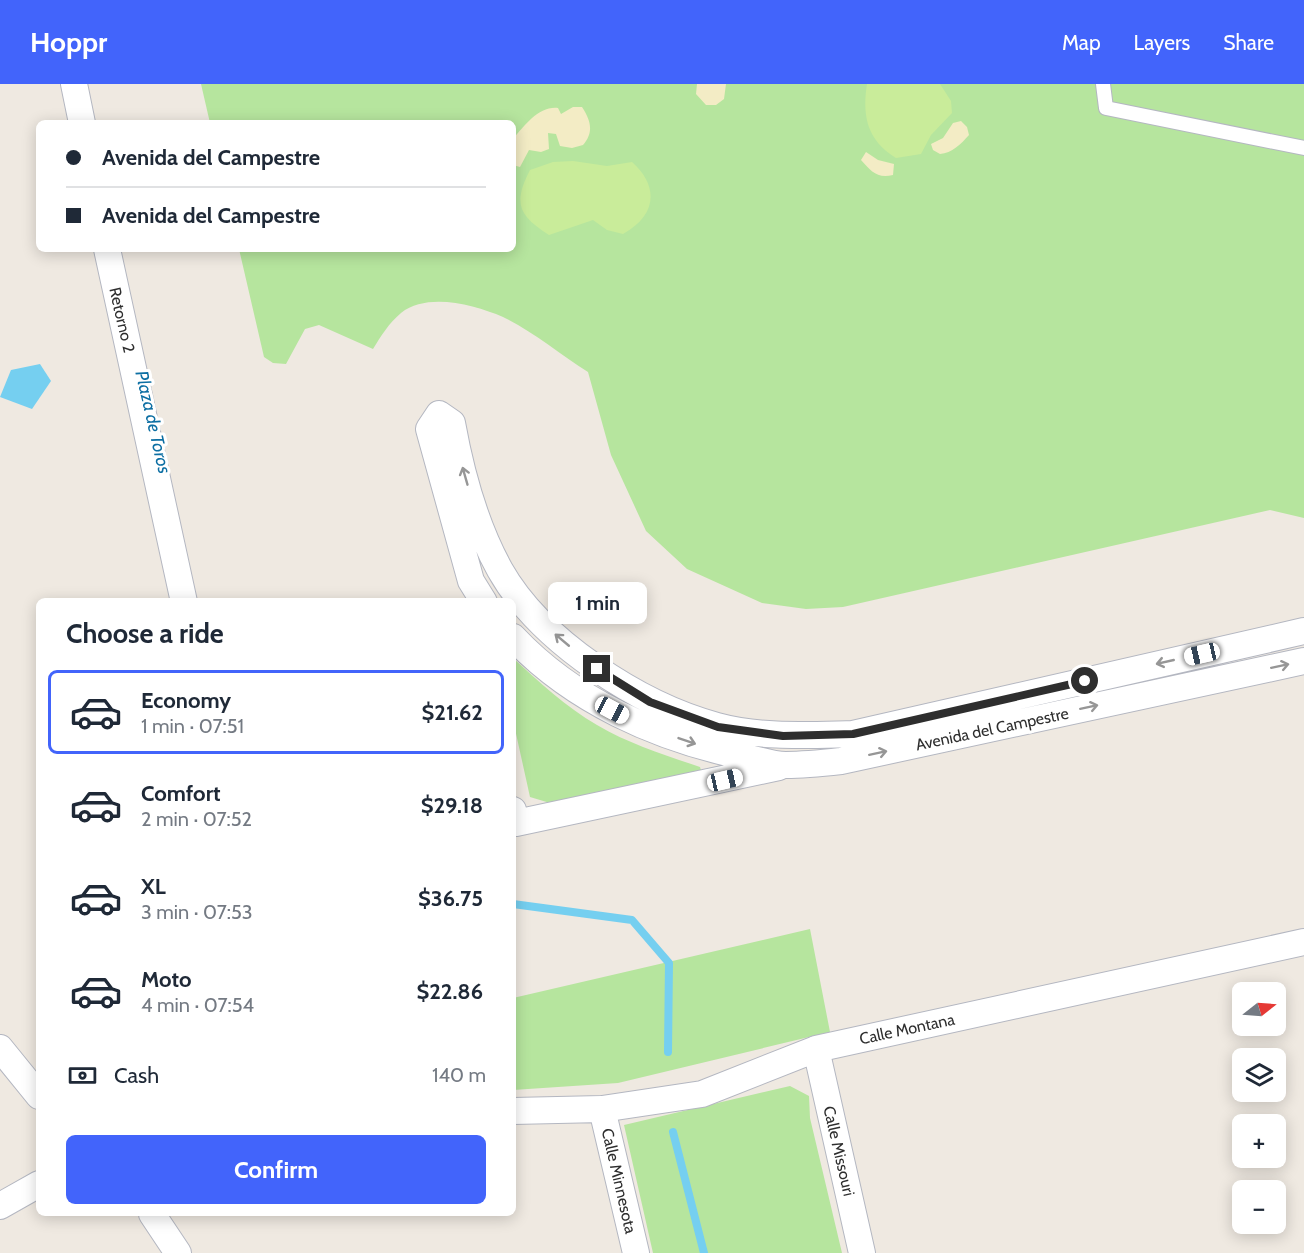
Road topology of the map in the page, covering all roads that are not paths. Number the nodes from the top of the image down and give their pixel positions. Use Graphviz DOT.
graph roads {
  1 [pos="74,84"];
  2 [pos="1103,84"];
  3 [pos="81,120"];
  4 [pos="1304,148"];
  5 [pos="108,252"];
  6 [pos="481,532"];
  7 [pos="475,595"];
  8 [pos="183,598"];
  9 [pos="1304,631"];
  10 [pos="516,640"];
  11 [pos="1225,648"];
  12 [pos="1304,661"];
  13 [pos="1230,677"];
  14 [pos="650,702"];
  15 [pos="642,726"];
  16 [pos="784,765"];
  17 [pos="516,823"];
  18 [pos="1304,942"];
  19 [pos="0,1048"];
  20 [pos="816,1049"];
  21 [pos="36,1092"];
  22 [pos="602,1109"];
  23 [pos="516,1111"];
  24 [pos="36,1186"];
  25 [pos="0,1206"];
  26 [pos="153,1216"];
  27 [pos="178,1253"];
  28 [pos="636,1253"];
  29 [pos="862,1253"];
  1 -- 3 [label="street"];
  2 -- 4 [label="lane"];
  5 -- 8 [label="street, Retorno 2"];
  6 -- 7 [label="street, Avenida del Campestre"];
  6 -- 7 [label="street, Avenida del Campestre, one-way"];
  14 -- 6 [label="street, Avenida del Campestre, one-way"];
  9 -- 11 [label="street, Avenida del Campestre"];
  10 -- 15 [label="street, Avenida del Campestre"];
  11 -- 13 [label="street"];
  11 -- 14 [label="street, Avenida del Campestre, one-way"];
  13 -- 12 [label="street, Avenida del Campestre, one-way"];
  16 -- 13 [label="street, Avenida del Campestre, one-way"];
  14 -- 15 [label="street"];
  15 -- 16 [label="street, Avenida del Campestre, one-way"];
  16 -- 17 [label="street, Avenida del Campestre"];
  18 -- 20 [label="street, Calle Montana"];
  19 -- 21 [label="street"];
  20 -- 22 [label="street, Calle Montana"];
  20 -- 29 [label="street, Calle Missouri"];
  22 -- 23 [label="street, Calle Montana"];
  22 -- 28 [label="street, Calle Minnesota"];
  24 -- 25 [label="street"];
  26 -- 27 [label="street"];
}
